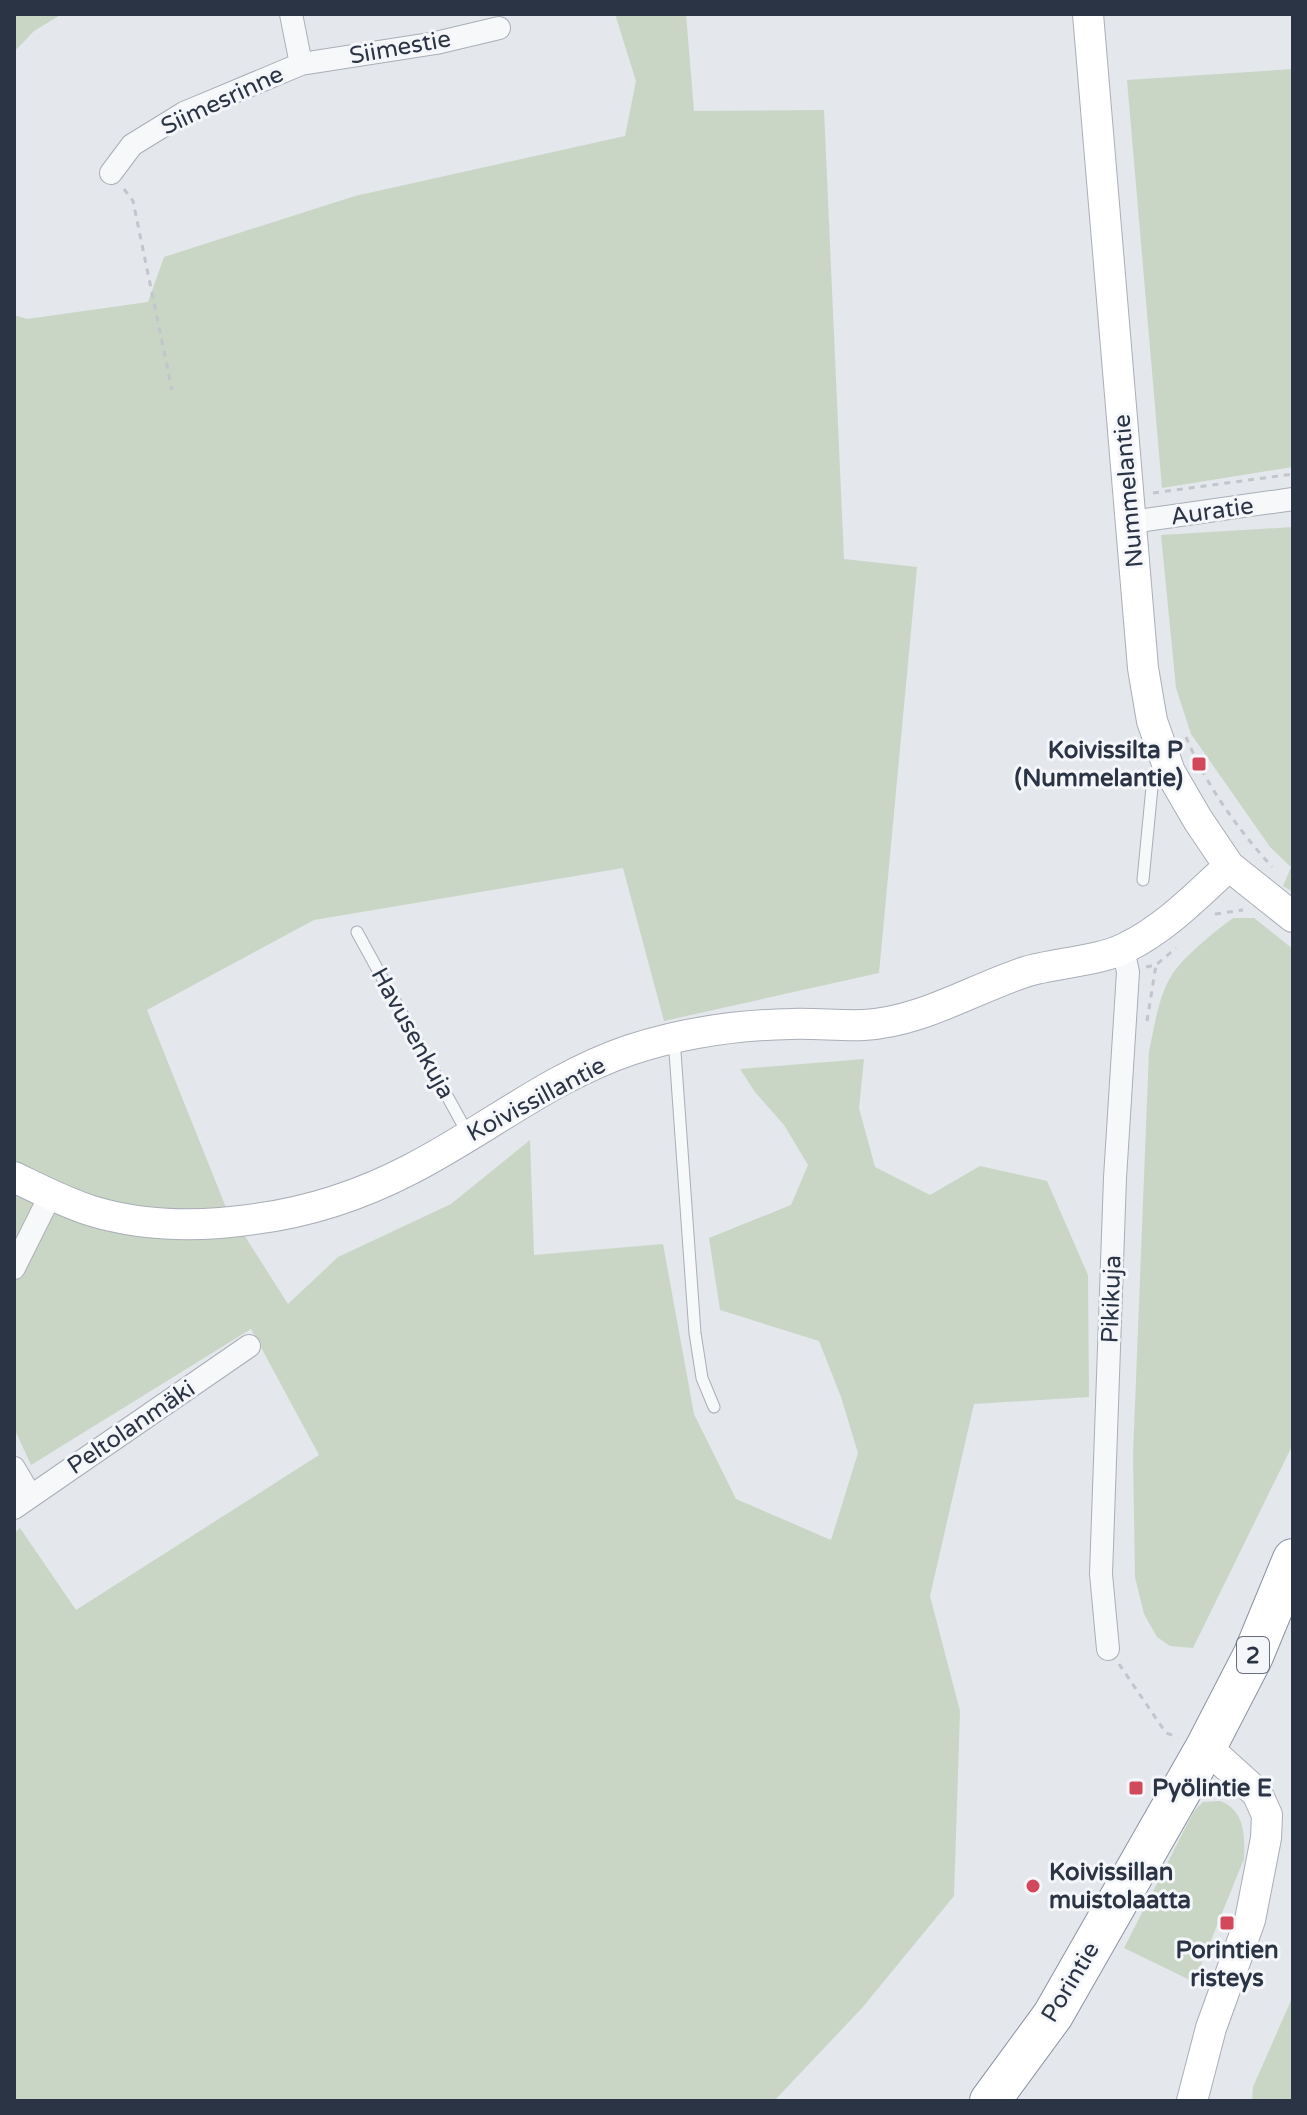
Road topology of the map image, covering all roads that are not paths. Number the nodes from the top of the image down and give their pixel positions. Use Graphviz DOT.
graph roads {
  1 [pos="291,14"];
  2 [pos="1088,14"];
  3 [pos="499,28"];
  4 [pos="301,64"];
  5 [pos="111,173"];
  6 [pos="1293,499"];
  7 [pos="1143,521"];
  8 [pos="1170,772"];
  9 [pos="1229,866"];
  10 [pos="1143,880"];
  11 [pos="1293,917"];
  12 [pos="357,932"];
  13 [pos="1125,960"];
  14 [pos="674,1037"];
  15 [pos="468,1134"];
  16 [pos="14,1177"];
  17 [pos="51,1194"];
  18 [pos="14,1268"];
  19 [pos="249,1346"];
  20 [pos="714,1407"];
  21 [pos="14,1468"];
  22 [pos="22,1502"];
  23 [pos="1293,1559"];
  24 [pos="1108,1649"];
  25 [pos="1206,1747"];
  26 [pos="990,2101"];
  27 [pos="1192,2101"];
  1 -- 4 [label="street"];
  2 -- 7 [label="street, Nummelantie"];
  3 -- 4 [label="street, Siimestie"];
  4 -- 5 [label="street, Siimesrinne"];
  6 -- 7 [label="street, Auratie"];
  7 -- 8 [label="street, Nummelantie"];
  8 -- 9 [label="street, Nummelantie"];
  8 -- 10 [label="lane"];
  9 -- 11 [label="street, Nummelantie"];
  9 -- 13 [label="street, Koivissillantie"];
  12 -- 15 [label="lane, Havusenkuja"];
  13 -- 14 [label="street, Koivissillantie"];
  13 -- 24 [label="street, Pikikuja"];
  14 -- 15 [label="street, Koivissillantie"];
  14 -- 20 [label="lane"];
  15 -- 17 [label="street, Koivissillantie"];
  16 -- 17 [label="street, Koivissillantie"];
  17 -- 18 [label="street"];
  19 -- 22 [label="street, Peltolanmäki"];
  21 -- 22 [label="street"];
  23 -- 25 [label="highway, Porintie / 2"];
  25 -- 26 [label="highway, Porintie / 2"];
  25 -- 27 [label="street"];
}
